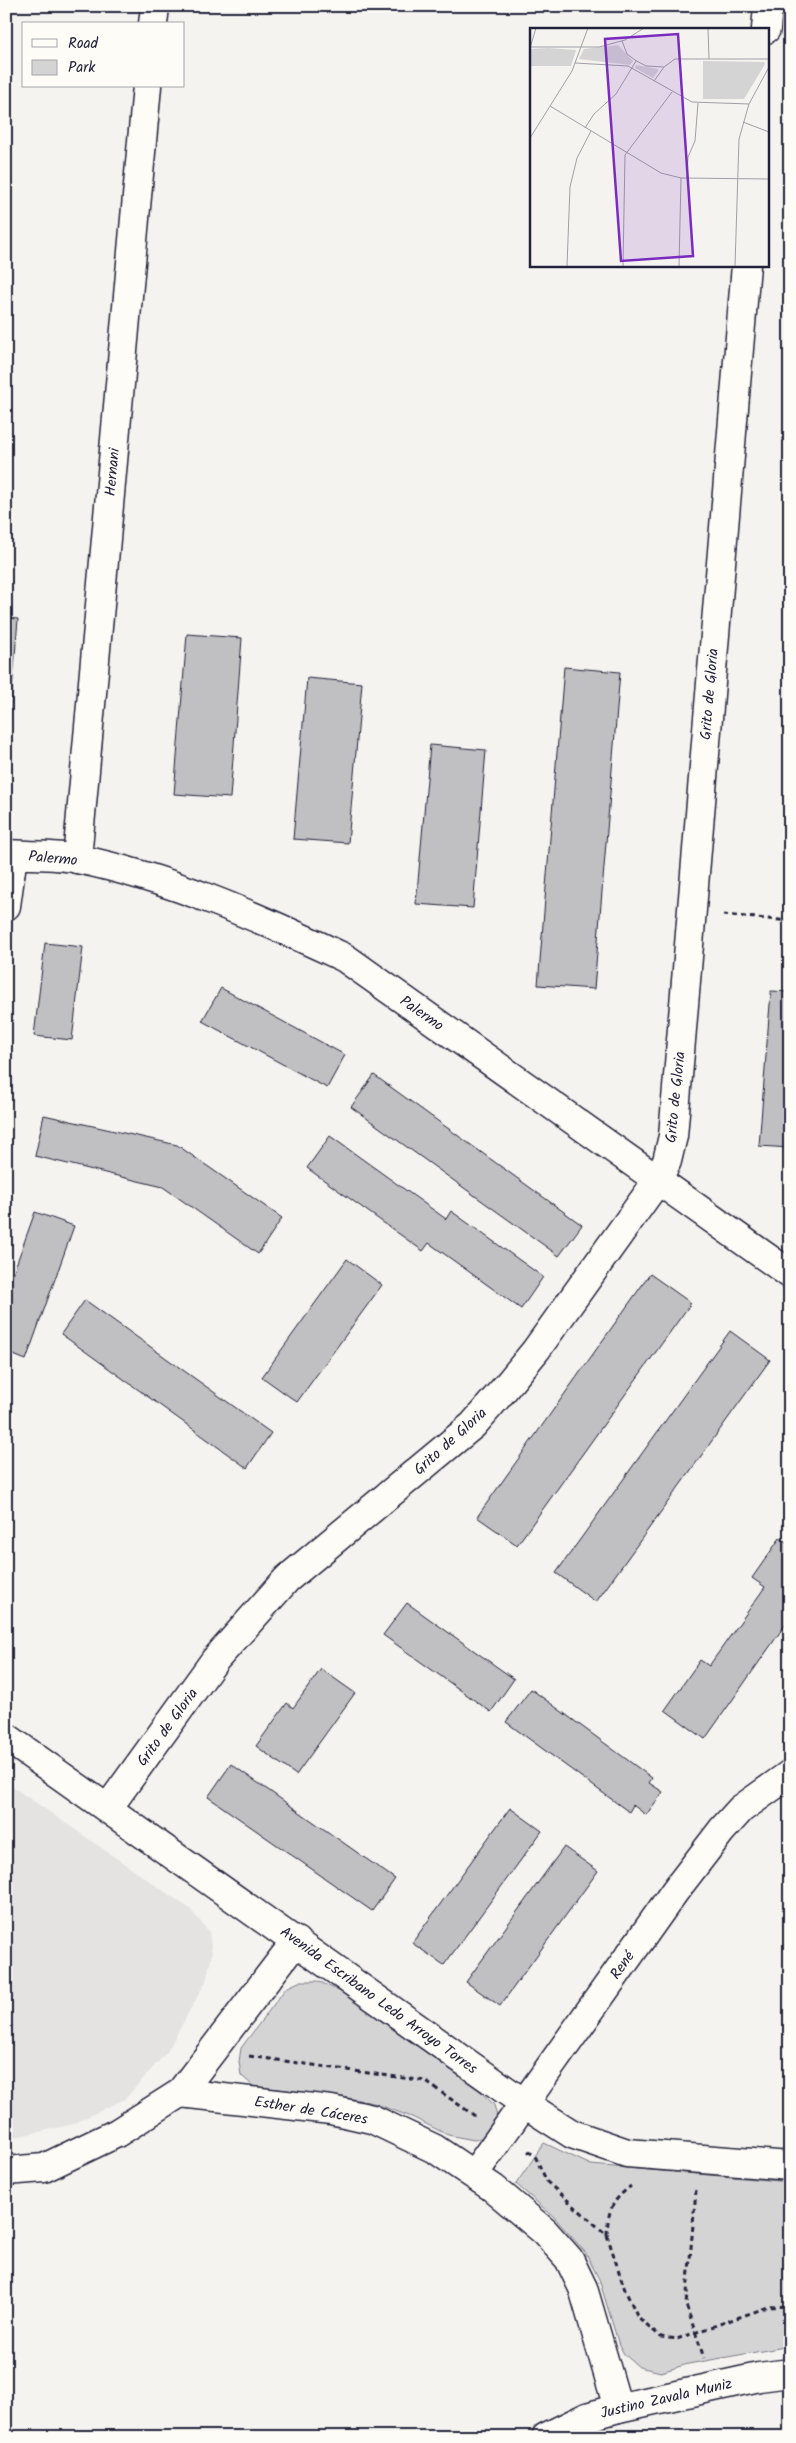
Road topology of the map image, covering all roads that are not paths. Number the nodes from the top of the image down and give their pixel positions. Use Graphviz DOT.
graph roads {
  1 [pos="155,6"];
  2 [pos="768,6"];
  3 [pos="153,22"];
  4 [pos="766,28"];
  5 [pos="147,88"];
  6 [pos="746,266"];
  7 [pos="10,854"];
  8 [pos="77,859"];
  9 [pos="6,906"];
  10 [pos="658,1180"];
  11 [pos="790,1274"];
  12 [pos="6,1737"];
  13 [pos="790,1774"];
  14 [pos="108,1808"];
  15 [pos="296,1940"];
  16 [pos="180,2093"];
  17 [pos="525,2104"];
  18 [pos="790,2166"];
  19 [pos="6,2171"];
  20 [pos="474,2174"];
  21 [pos="790,2373"];
  22 [pos="618,2408"];
  23 [pos="546,2437"];
  1 -- 3 [label="street"];
  2 -- 4 [label="street"];
  5 -- 8 [label="street, Hernani"];
  6 -- 10 [label="street, Grito de Gloria"];
  7 -- 8 [label="street, Palermo"];
  7 -- 9 [label="street"];
  8 -- 10 [label="street, Palermo"];
  10 -- 11 [label="street, Palermo"];
  10 -- 14 [label="street, Grito de Gloria"];
  12 -- 14 [label="street, Avenida Escribano Ledo Arroyo Torres"];
  13 -- 17 [label="street, René"];
  14 -- 15 [label="street, Avenida Escribano Ledo Arroyo Torres"];
  15 -- 16 [label="street"];
  15 -- 17 [label="street, Avenida Escribano Ledo Arroyo Torres"];
  16 -- 19 [label="street"];
  16 -- 20 [label="street, Esther de Cáceres"];
  17 -- 18 [label="street, Avenida Escribano Ledo Arroyo Torres"];
  17 -- 20 [label="street, René"];
  20 -- 22 [label="street, Esther de Cáceres"];
  21 -- 22 [label="street, Justino Zavala Muniz"];
  22 -- 23 [label="street, Justino Zavala Muniz"];
}
